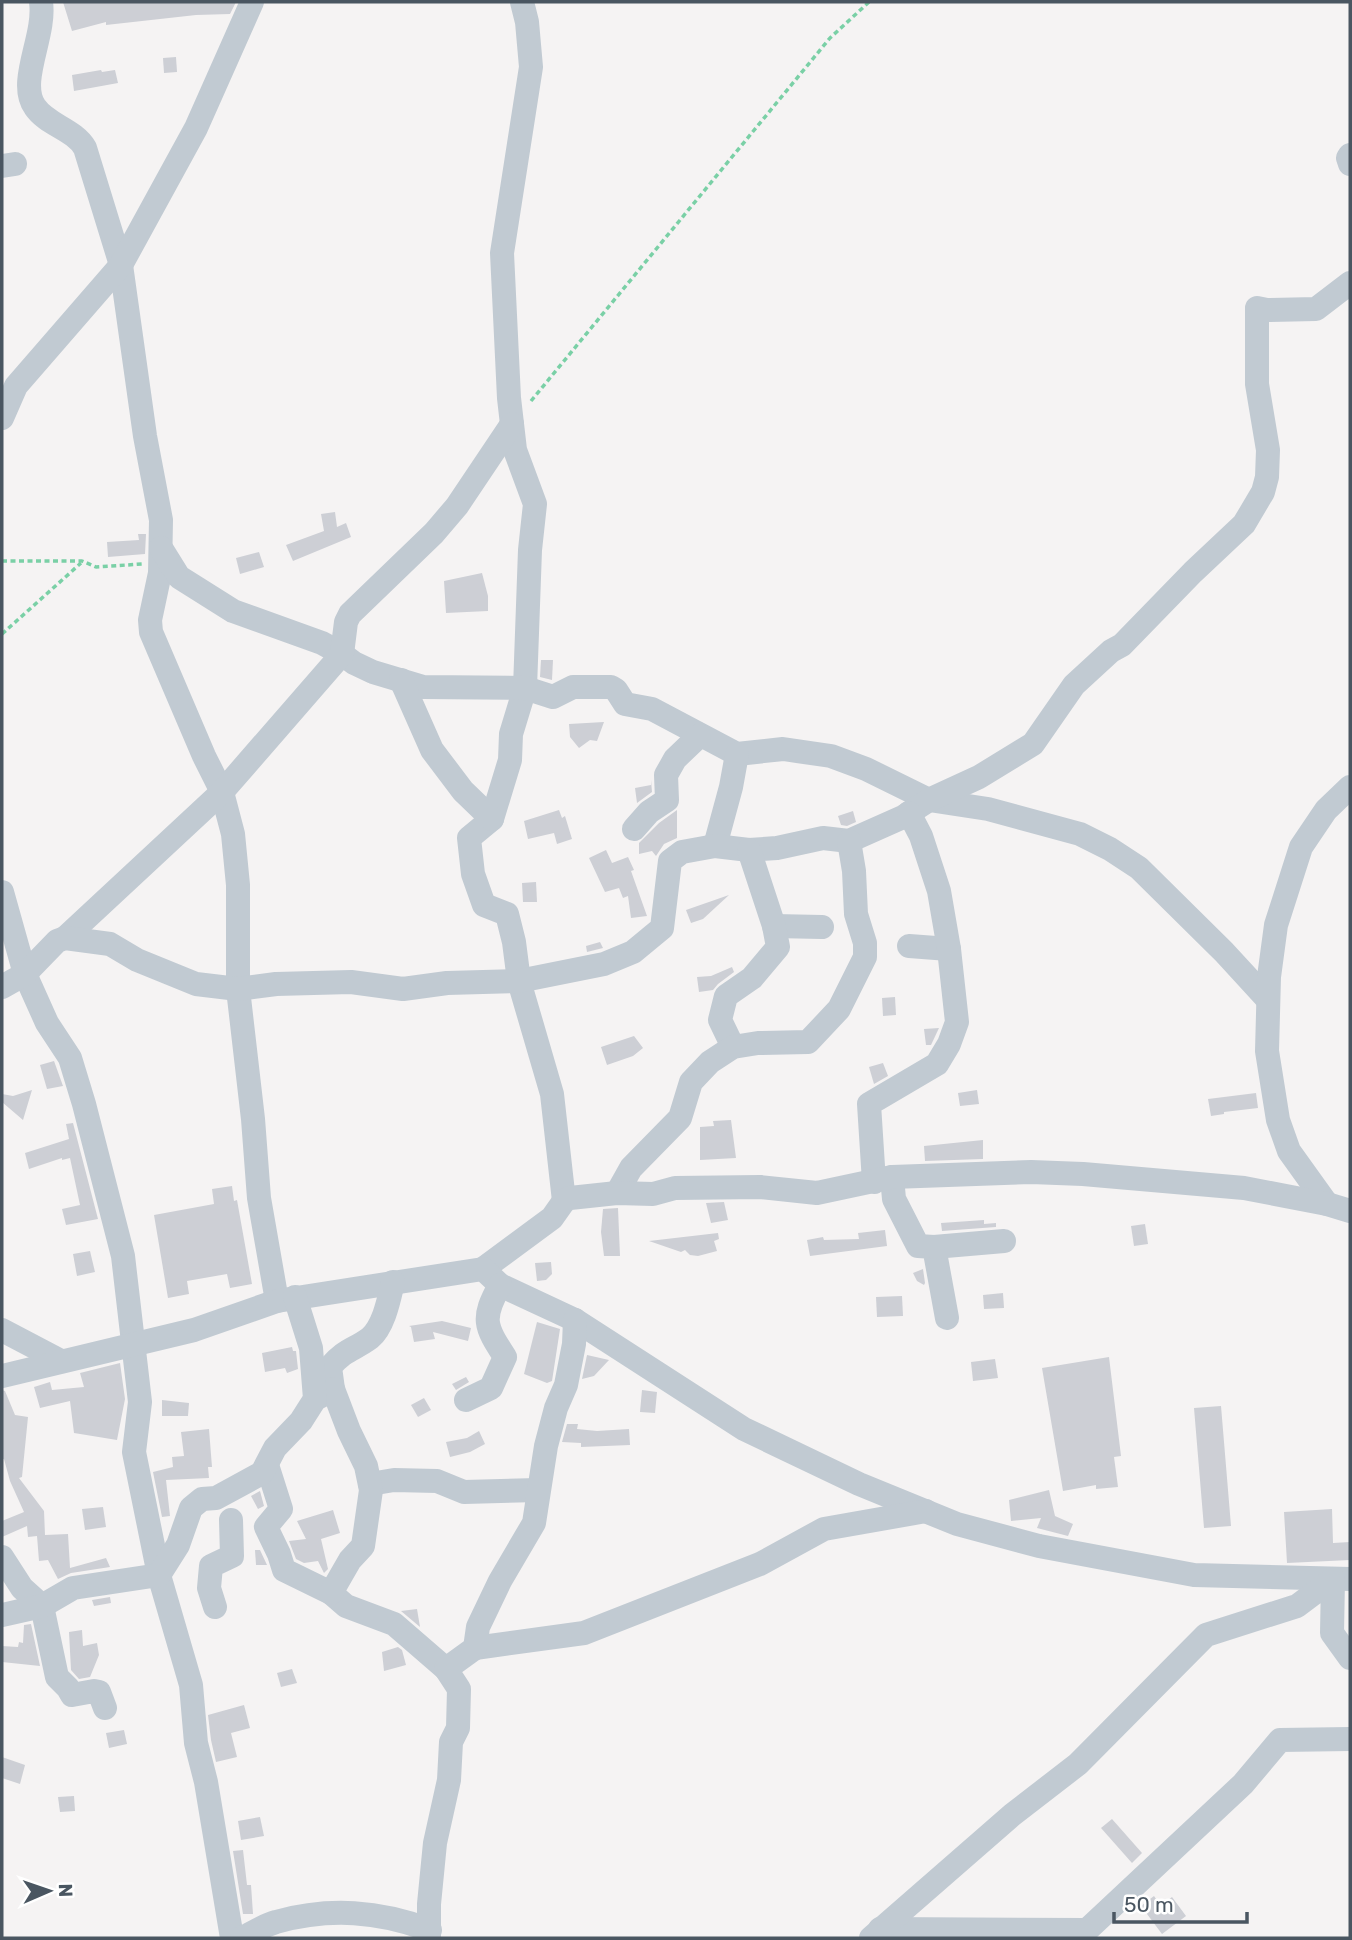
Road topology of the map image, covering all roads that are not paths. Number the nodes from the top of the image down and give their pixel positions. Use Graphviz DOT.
graph roads {
  1 [pos="41,2"];
  2 [pos="252,2"];
  3 [pos="522,2"];
  4 [pos="1350,155"];
  5 [pos="1350,164"];
  6 [pos="121,265"];
  7 [pos="1350,283"];
  8 [pos="2,418"];
  9 [pos="512,424"];
  10 [pos="161,555"];
  11 [pos="342,653"];
  12 [pos="401,680"];
  13 [pos="525,688"];
  14 [pos="699,736"];
  15 [pos="737,754"];
  16 [pos="1350,787"];
  17 [pos="222,792"];
  18 [pos="919,807"];
  19 [pos="492,819"];
  20 [pos="634,829"];
  21 [pos="849,841"];
  22 [pos="715,846"];
  23 [pos="749,850"];
  24 [pos="2,892"];
  25 [pos="774,926"];
  26 [pos="822,927"];
  27 [pos="65,938"];
  28 [pos="909,946"];
  29 [pos="949,949"];
  30 [pos="25,974"];
  31 [pos="519,981"];
  32 [pos="2,987"];
  33 [pos="238,989"];
  34 [pos="1268,1000"];
  35 [pos="733,1047"];
  36 [pos="883,1180"];
  37 [pos="617,1194"];
  38 [pos="564,1201"];
  39 [pos="1339,1208"];
  40 [pos="1004,1241"];
  41 [pos="933,1247"];
  42 [pos="492,1277"];
  43 [pos="393,1282"];
  44 [pos="286,1299"];
  45 [pos="947,1318"];
  46 [pos="575,1320"];
  47 [pos="2,1330"];
  48 [pos="134,1345"];
  49 [pos="61,1361"];
  50 [pos="2,1376"];
  51 [pos="324,1394"];
  52 [pos="466,1400"];
  53 [pos="267,1465"];
  54 [pos="370,1484"];
  55 [pos="538,1490"];
  56 [pos="927,1511"];
  57 [pos="231,1520"];
  58 [pos="178,1545"];
  59 [pos="2,1557"];
  60 [pos="211,1566"];
  61 [pos="159,1575"];
  62 [pos="1342,1579"];
  63 [pos="331,1593"];
  64 [pos="42,1606"];
  65 [pos="215,1607"];
  66 [pos="2,1615"];
  67 [pos="475,1648"];
  68 [pos="1350,1658"];
  69 [pos="446,1669"];
  70 [pos="105,1708"];
  71 [pos="1350,1739"];
  72 [pos="430,1934"];
  73 [pos="875,1934"];
  74 [pos="233,1938"];
  75 [pos="242,1938"];
  1 -- 6 [label="street"];
  2 -- 6 [label="street"];
  3 -- 9 [label="street"];
  4 -- 5 [label="street"];
  6 -- 8 [label="street"];
  6 -- 10 [label="street"];
  7 -- 18 [label="street"];
  9 -- 11 [label="street"];
  9 -- 13 [label="street"];
  10 -- 11 [label="street"];
  10 -- 17 [label="street"];
  11 -- 12 [label="street"];
  11 -- 17 [label="street"];
  12 -- 13 [label="street"];
  12 -- 19 [label="street"];
  13 -- 14 [label="street"];
  13 -- 19 [label="street"];
  14 -- 15 [label="street"];
  14 -- 20 [label="street"];
  15 -- 18 [label="street"];
  15 -- 22 [label="street"];
  16 -- 34 [label="street"];
  17 -- 27 [label="street"];
  17 -- 33 [label="street"];
  18 -- 21 [label="street"];
  18 -- 29 [label="street"];
  18 -- 34 [label="street"];
  19 -- 31 [label="street"];
  21 -- 23 [label="street"];
  21 -- 35 [label="street"];
  22 -- 23 [label="street"];
  22 -- 31 [label="street"];
  23 -- 25 [label="street"];
  24 -- 30 [label="street"];
  25 -- 26 [label="street"];
  25 -- 35 [label="street"];
  27 -- 30 [label="street"];
  27 -- 33 [label="street"];
  28 -- 29 [label="street"];
  29 -- 36 [label="street"];
  30 -- 32 [label="street"];
  30 -- 48 [label="street"];
  31 -- 33 [label="street"];
  31 -- 38 [label="street"];
  33 -- 44 [label="street"];
  34 -- 39 [label="street"];
  35 -- 37 [label="street"];
  36 -- 37 [label="street"];
  36 -- 39 [label="street"];
  36 -- 41 [label="street"];
  37 -- 38 [label="street"];
  38 -- 42 [label="street"];
  40 -- 41 [label="street"];
  41 -- 45 [label="street"];
  42 -- 43 [label="street"];
  42 -- 46 [label="street"];
  42 -- 52 [label="street"];
  43 -- 44 [label="street"];
  43 -- 51 [label="street"];
  44 -- 48 [label="street"];
  44 -- 51 [label="street"];
  46 -- 55 [label="street"];
  46 -- 56 [label="street"];
  47 -- 49 [label="street"];
  48 -- 49 [label="street"];
  48 -- 61 [label="street"];
  49 -- 50 [label="street"];
  51 -- 53 [label="street"];
  51 -- 54 [label="street"];
  53 -- 58 [label="street"];
  53 -- 63 [label="street"];
  54 -- 55 [label="street"];
  54 -- 63 [label="street"];
  55 -- 67 [label="street"];
  56 -- 62 [label="street"];
  56 -- 67 [label="street"];
  57 -- 60 [label="street"];
  58 -- 60 [label="street"];
  58 -- 61 [label="street"];
  59 -- 64 [label="street"];
  60 -- 65 [label="street"];
  61 -- 64 [label="street"];
  61 -- 74 [label="street"];
  62 -- 68 [label="street"];
  62 -- 73 [label="street"];
  63 -- 69 [label="street"];
  64 -- 66 [label="street"];
  64 -- 70 [label="street"];
  67 -- 69 [label="street"];
  69 -- 72 [label="street"];
  71 -- 73 [label="street"];
  72 -- 75 [label="street"];
}
